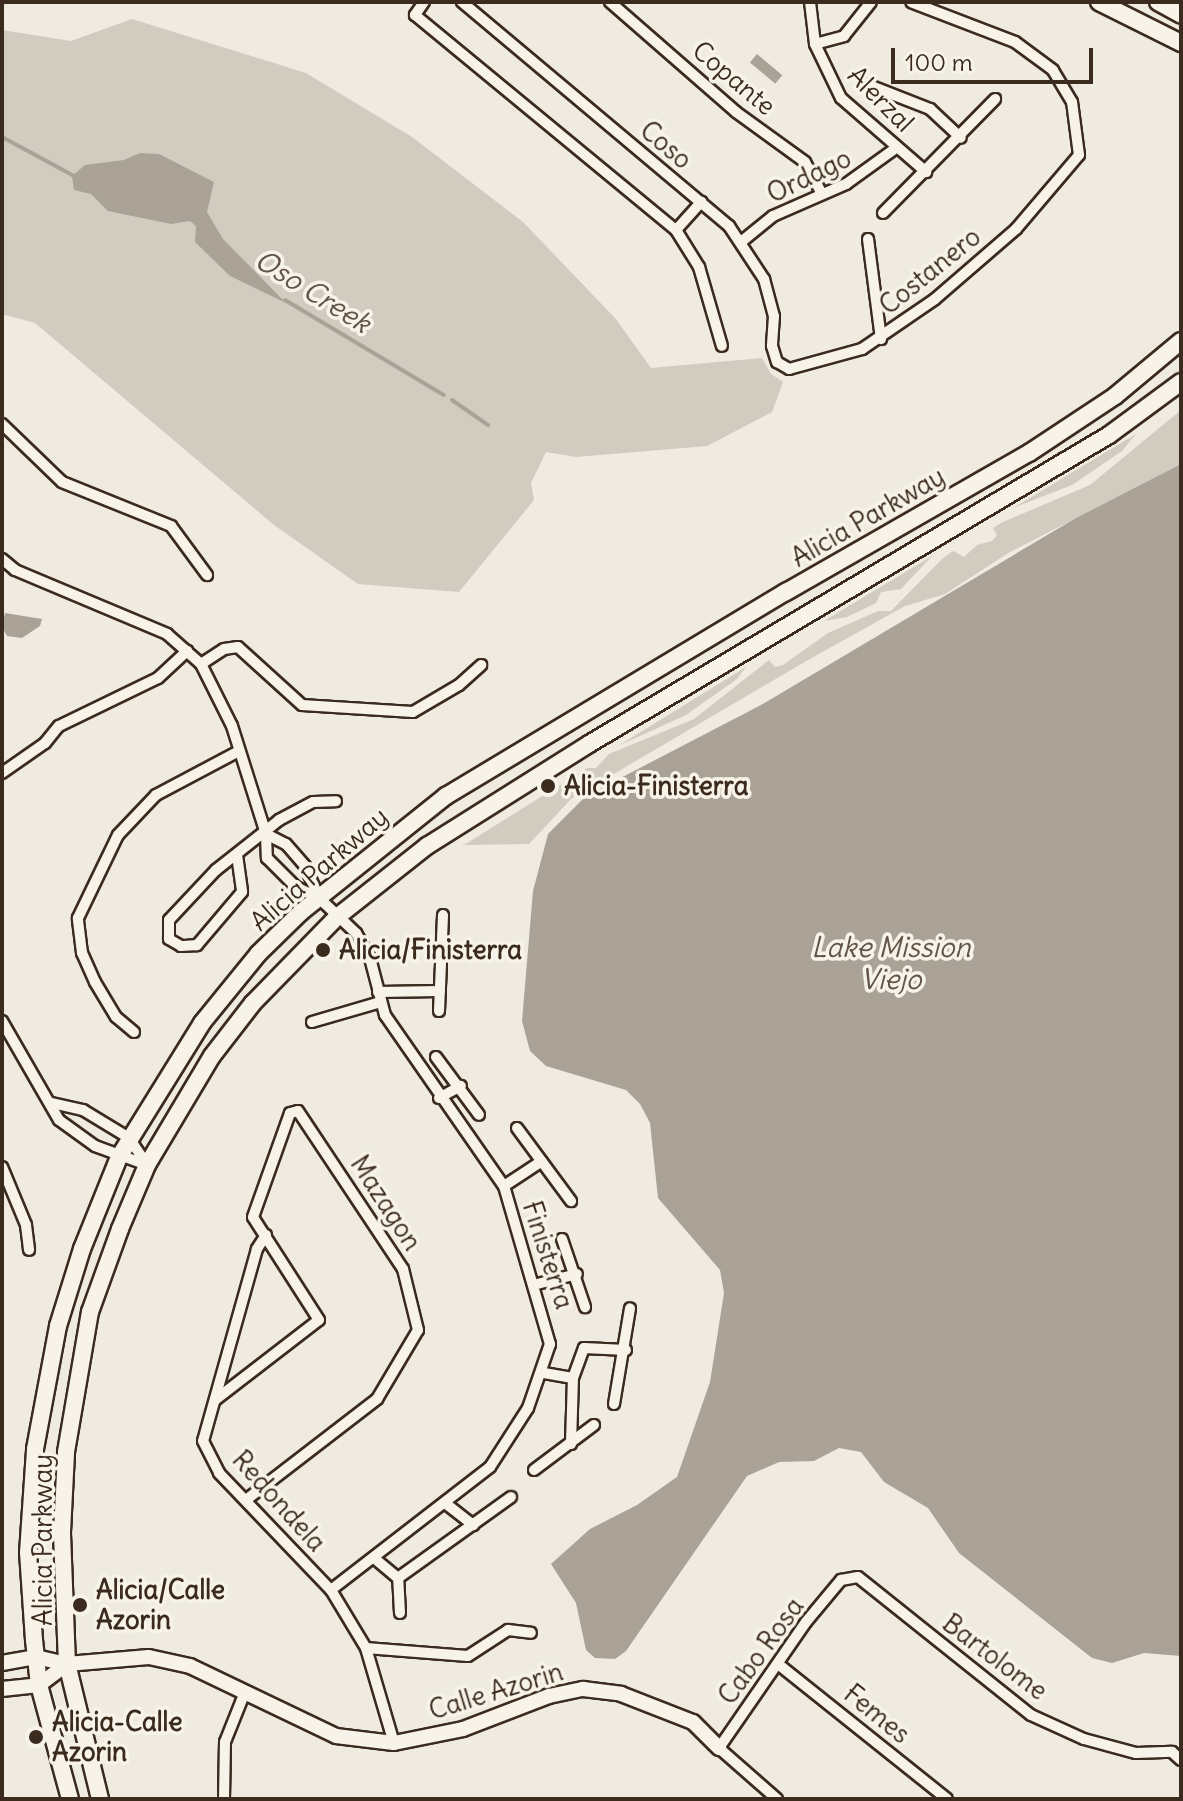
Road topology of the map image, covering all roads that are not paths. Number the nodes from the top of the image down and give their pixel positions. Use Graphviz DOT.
graph roads {
  1 [pos="424,2"];
  2 [pos="462,2"];
  3 [pos="610,2"];
  4 [pos="810,2"];
  5 [pos="871,2"];
  6 [pos="911,2"];
  7 [pos="1099,2"];
  8 [pos="1158,2"];
  9 [pos="1181,15"];
  10 [pos="1181,43"];
  11 [pos="815,44"];
  12 [pos="866,84"];
  13 [pos="995,99"];
  14 [pos="961,138"];
  15 [pos="896,148"];
  16 [pos="926,172"];
  17 [pos="822,194"];
  18 [pos="701,202"];
  19 [pos="883,213"];
  20 [pos="676,230"];
  21 [pos="868,239"];
  22 [pos="741,242"];
  23 [pos="881,339"];
  24 [pos="1181,341"];
  25 [pos="722,346"];
  26 [pos="777,362"];
  27 [pos="1181,382"];
  28 [pos="2,424"];
  29 [pos="2,559"];
  30 [pos="207,575"];
  31 [pos="187,651"];
  32 [pos="201,664"];
  33 [pos="481,665"];
  34 [pos="239,751"];
  35 [pos="2,773"];
  36 [pos="336,801"];
  37 [pos="266,834"];
  38 [pos="237,855"];
  39 [pos="319,898"];
  40 [pos="443,915"];
  41 [pos="337,917"];
  42 [pos="440,991"];
  43 [pos="380,997"];
  44 [pos="439,1011"];
  45 [pos="2,1021"];
  46 [pos="312,1022"];
  47 [pos="134,1032"];
  48 [pos="436,1057"];
  49 [pos="461,1086"];
  50 [pos="439,1098"];
  51 [pos="52,1103"];
  52 [pos="479,1115"];
  53 [pos="517,1128"];
  54 [pos="129,1138"];
  55 [pos="119,1157"];
  56 [pos="542,1161"];
  57 [pos="147,1165"];
  58 [pos="2,1167"];
  59 [pos="504,1186"];
  60 [pos="571,1201"];
  61 [pos="266,1235"];
  62 [pos="562,1239"];
  63 [pos="29,1250"];
  64 [pos="577,1274"];
  65 [pos="537,1284"];
  66 [pos="585,1307"];
  67 [pos="630,1308"];
  68 [pos="626,1350"];
  69 [pos="544,1373"];
  70 [pos="573,1378"];
  71 [pos="215,1400"];
  72 [pos="614,1404"];
  73 [pos="594,1425"];
  74 [pos="571,1444"];
  75 [pos="534,1470"];
  76 [pos="511,1497"];
  77 [pos="246,1500"];
  78 [pos="445,1503"];
  79 [pos="473,1525"];
  80 [pos="374,1558"];
  81 [pos="398,1578"];
  82 [pos="841,1580"];
  83 [pos="331,1590"];
  84 [pos="400,1613"];
  85 [pos="531,1633"];
  86 [pos="366,1648"];
  87 [pos="36,1657"];
  88 [pos="2,1663"];
  89 [pos="67,1664"];
  90 [pos="778,1664"];
  91 [pos="39,1685"];
  92 [pos="2,1689"];
  93 [pos="245,1692"];
  94 [pos="394,1743"];
  95 [pos="719,1748"];
  96 [pos="1181,1760"];
  97 [pos="70,1799"];
  98 [pos="100,1799"];
  99 [pos="224,1799"];
  100 [pos="777,1799"];
  101 [pos="947,1799"];
  1 -- 20 [label="street"];
  2 -- 18 [label="street, Coso"];
  3 -- 17 [label="street, Copante"];
  4 -- 11 [label="street, Alerzal"];
  5 -- 11 [label="street"];
  6 -- 23 [label="street, Costanero"];
  7 -- 10 [label="main road"];
  8 -- 9 [label="main road"];
  11 -- 15 [label="street, Alerzal"];
  12 -- 14 [label="street"];
  13 -- 14 [label="street"];
  14 -- 16 [label="street"];
  15 -- 16 [label="street, Alerzal"];
  15 -- 17 [label="street, Ordago"];
  16 -- 19 [label="street"];
  17 -- 22 [label="street, Ordago"];
  18 -- 20 [label="street"];
  18 -- 22 [label="street, Coso"];
  20 -- 25 [label="street"];
  21 -- 23 [label="street"];
  22 -- 26 [label="street, Coso"];
  23 -- 26 [label="street, Costanero"];
  24 -- 39 [label="main road, Alicia Parkway"];
  27 -- 41 [label="main road, Alicia Parkway"];
  28 -- 30 [label="street"];
  29 -- 31 [label="street"];
  31 -- 32 [label="street"];
  31 -- 35 [label="street"];
  32 -- 33 [label="street"];
  32 -- 34 [label="street"];
  34 -- 37 [label="street"];
  34 -- 47 [label="street"];
  36 -- 37 [label="street"];
  37 -- 38 [label="street"];
  37 -- 39 [label="street"];
  37 -- 39 [label="street"];
  38 -- 38 [label="street"];
  39 -- 41 [label="street, Finisterra"];
  39 -- 54 [label="main road, Alicia Parkway"];
  40 -- 42 [label="street"];
  41 -- 43 [label="street, Finisterra"];
  41 -- 57 [label="main road, Alicia Parkway"];
  42 -- 43 [label="street"];
  42 -- 44 [label="street"];
  43 -- 46 [label="street"];
  43 -- 50 [label="street, Finisterra"];
  45 -- 51 [label="street"];
  48 -- 49 [label="street"];
  49 -- 50 [label="street"];
  49 -- 52 [label="street"];
  50 -- 59 [label="street, Finisterra"];
  51 -- 54 [label="street"];
  51 -- 55 [label="street"];
  53 -- 56 [label="street"];
  54 -- 55 [label="main road, Alicia Parkway"];
  54 -- 57 [label="street"];
  55 -- 57 [label="street"];
  55 -- 87 [label="main road, Alicia Parkway"];
  56 -- 59 [label="street"];
  56 -- 60 [label="street"];
  57 -- 89 [label="main road, Alicia Parkway"];
  58 -- 63 [label="street"];
  59 -- 65 [label="street, Finisterra"];
  61 -- 71 [label="street, Redondela"];
  61 -- 71 [label="street"];
  61 -- 77 [label="street, Mazagon"];
  62 -- 64 [label="street"];
  64 -- 65 [label="street"];
  64 -- 66 [label="street"];
  65 -- 69 [label="street, Finisterra"];
  67 -- 68 [label="street"];
  68 -- 70 [label="street"];
  68 -- 72 [label="street"];
  69 -- 70 [label="street"];
  69 -- 78 [label="street, Finisterra"];
  70 -- 74 [label="street"];
  71 -- 77 [label="street, Redondela"];
  73 -- 74 [label="street"];
  74 -- 75 [label="street"];
  76 -- 79 [label="street"];
  77 -- 83 [label="street, Redondela"];
  78 -- 79 [label="street"];
  78 -- 80 [label="street, Finisterra"];
  79 -- 81 [label="street"];
  80 -- 81 [label="street"];
  80 -- 83 [label="street, Finisterra"];
  81 -- 84 [label="street"];
  82 -- 90 [label="street, Cabo Rosa"];
  82 -- 96 [label="street, Bartolome"];
  83 -- 86 [label="street, Redondela"];
  85 -- 86 [label="street"];
  86 -- 94 [label="street, Redondela"];
  87 -- 88 [label="street, Calle Azorin"];
  87 -- 89 [label="street, Calle Azorin"];
  87 -- 91 [label="main road, Alicia Parkway"];
  89 -- 91 [label="street"];
  89 -- 93 [label="street, Calle Azorin"];
  89 -- 98 [label="main road, Alicia Parkway"];
  90 -- 95 [label="street, Cabo Rosa"];
  90 -- 101 [label="street, Femes"];
  91 -- 92 [label="street"];
  91 -- 97 [label="main road, Alicia Parkway"];
  93 -- 94 [label="street, Calle Azorin"];
  93 -- 99 [label="street"];
  94 -- 95 [label="street, Calle Azorin"];
  95 -- 100 [label="street, Calle Azorin"];
}
